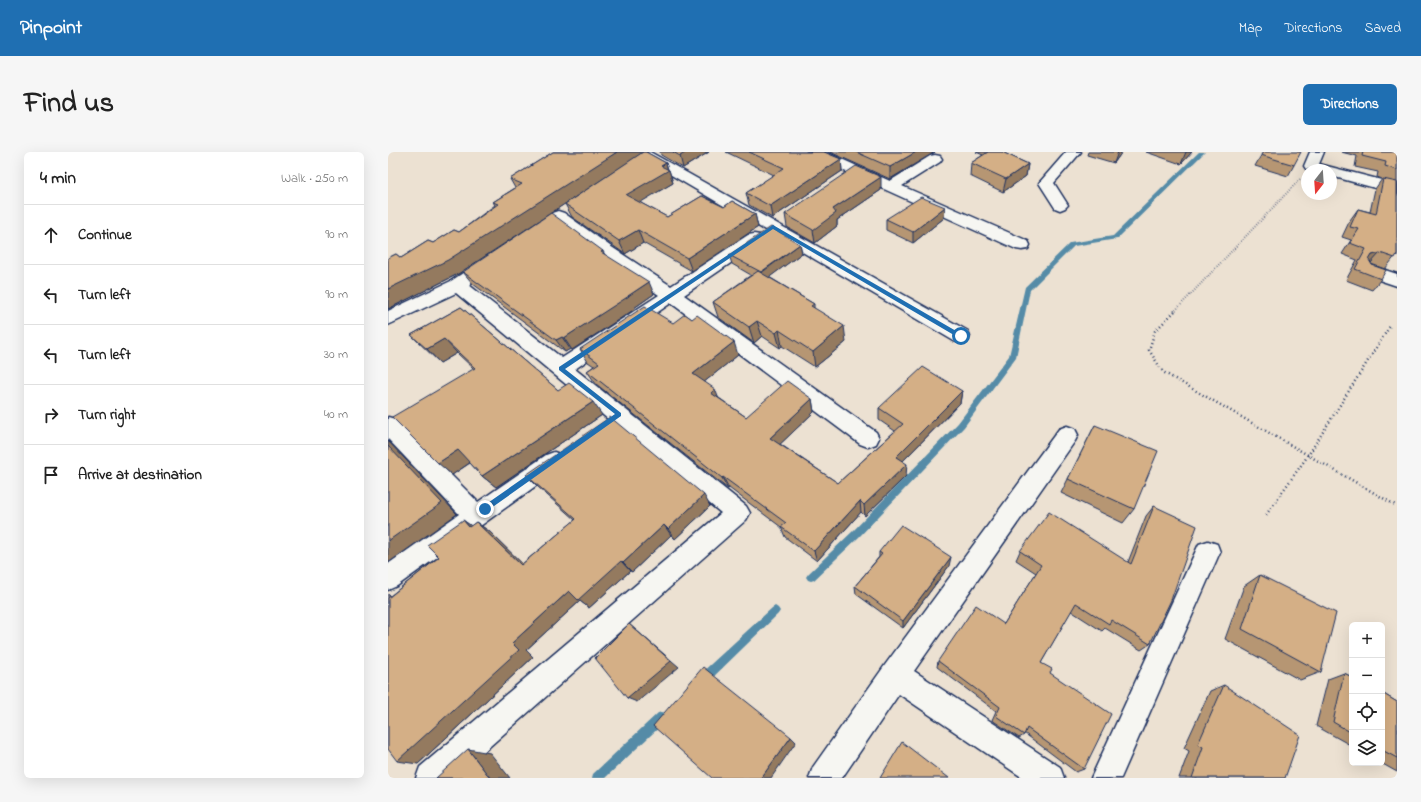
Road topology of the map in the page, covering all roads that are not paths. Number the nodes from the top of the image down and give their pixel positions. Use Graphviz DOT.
graph roads {
  1 [pos="814,152"];
  2 [pos="1074,152"];
  3 [pos="1317,152"];
  4 [pos="646,157"];
  5 [pos="935,158"];
  6 [pos="1313,164"];
  7 [pos="1337,173"];
  8 [pos="892,186"];
  9 [pos="1397,188"];
  10 [pos="1060,205"];
  11 [pos="558,216"];
  12 [pos="780,222"];
  13 [pos="1022,245"];
  14 [pos="482,268"];
  15 [pos="1370,270"];
  16 [pos="1397,280"];
  17 [pos="457,285"];
  18 [pos="672,295"];
  19 [pos="388,318"];
  20 [pos="961,336"];
  21 [pos="561,369"];
  22 [pos="619,414"];
  23 [pos="388,425"];
  24 [pos="600,428"];
  25 [pos="1067,434"];
  26 [pos="868,438"];
  27 [pos="568,451"];
  28 [pos="476,516"];
  29 [pos="1208,552"];
  30 [pos="388,578"];
  31 [pos="895,675"];
  32 [pos="431,778"];
  33 [pos="824,778"];
  34 [pos="1049,778"];
  35 [pos="1106,778"];
  1 -- 8 [label="street"];
  2 -- 10 [label="street"];
  3 -- 6 [label="street"];
  4 -- 12 [label="street"];
  5 -- 8 [label="street"];
  7 -- 9 [label="street"];
  8 -- 13 [label="street"];
  11 -- 18 [label="street"];
  12 -- 18 [label="street"];
  12 -- 20 [label="street"];
  14 -- 17 [label="street"];
  15 -- 16 [label="street"];
  17 -- 19 [label="street"];
  17 -- 21 [label="street"];
  18 -- 21 [label="street"];
  18 -- 26 [label="street"];
  21 -- 22 [label="street"];
  22 -- 24 [label="street"];
  22 -- 32 [label="street"];
  23 -- 28 [label="street"];
  25 -- 31 [label="street"];
  27 -- 28 [label="street"];
  28 -- 30 [label="street"];
  29 -- 35 [label="street"];
  31 -- 33 [label="street"];
  31 -- 34 [label="street"];
}
